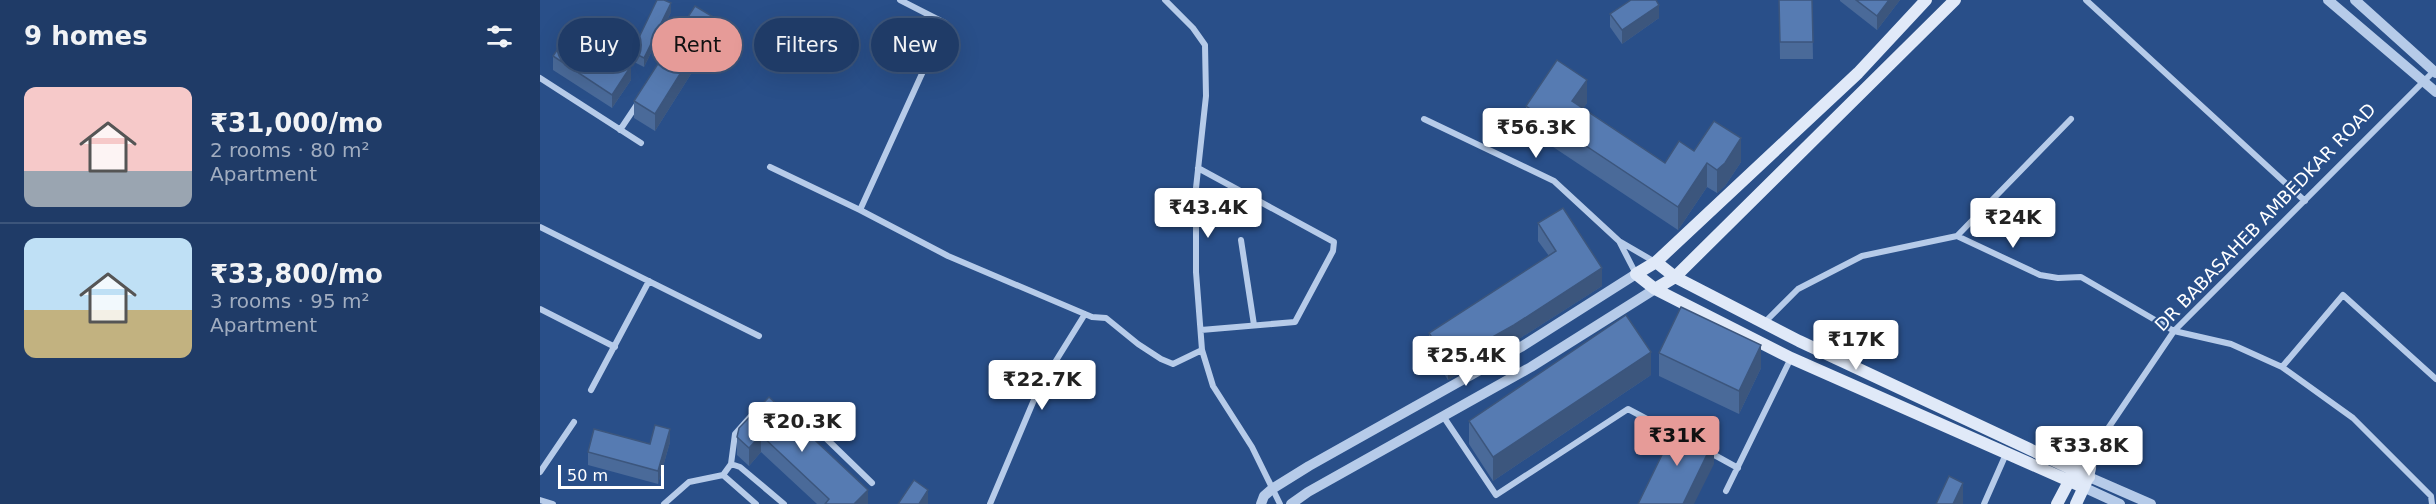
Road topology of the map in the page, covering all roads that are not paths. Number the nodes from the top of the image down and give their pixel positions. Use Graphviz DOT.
graph roads {
  1 [pos="900,0"];
  2 [pos="1165,0"];
  3 [pos="1926,0"];
  4 [pos="1955,0"];
  5 [pos="2086,0"];
  6 [pos="2328,0"];
  7 [pos="2355,0"];
  8 [pos="2435,72"];
  9 [pos="540,78"];
  10 [pos="2423,80"];
  11 [pos="2436,93"];
  12 [pos="642,97"];
  13 [pos="2071,118"];
  14 [pos="1424,119"];
  15 [pos="620,130"];
  16 [pos="641,143"];
  17 [pos="770,167"];
  18 [pos="1198,168"];
  19 [pos="2305,201"];
  20 [pos="860,210"];
  21 [pos="540,227"];
  22 [pos="1957,236"];
  23 [pos="1241,240"];
  24 [pos="1619,241"];
  25 [pos="1656,262"];
  26 [pos="1636,274"];
  27 [pos="1675,277"];
  28 [pos="649,281"];
  29 [pos="1655,289"];
  30 [pos="1725,302"];
  31 [pos="540,309"];
  32 [pos="1085,314"];
  33 [pos="1714,320"];
  34 [pos="1765,322"];
  35 [pos="1254,325"];
  36 [pos="1200,330"];
  37 [pos="2174,331"];
  38 [pos="759,336"];
  39 [pos="615,347"];
  40 [pos="1202,350"];
  41 [pos="1791,358"];
  42 [pos="2282,367"];
  43 [pos="2436,379"];
  44 [pos="591,390"];
  45 [pos="1443,416"];
  46 [pos="574,422"];
  47 [pos="1689,441"];
  48 [pos="1699,447"];
  49 [pos="2006,454"];
  50 [pos="2090,455"];
  51 [pos="731,464"];
  52 [pos="1738,468"];
  53 [pos="2075,470"];
  54 [pos="540,472"];
  55 [pos="723,475"];
  56 [pos="2068,482"];
  57 [pos="2086,482"];
  58 [pos="873,483"];
  59 [pos="1272,489"];
  60 [pos="1726,491"];
  61 [pos="540,501"];
  62 [pos="553,504"];
  63 [pos="664,504"];
  64 [pos="756,504"];
  65 [pos="784,504"];
  66 [pos="990,504"];
  67 [pos="1261,504"];
  68 [pos="1280,504"];
  69 [pos="1291,504"];
  70 [pos="1984,504"];
  71 [pos="2057,504"];
  72 [pos="2076,504"];
  73 [pos="2120,504"];
  74 [pos="2151,504"];
  75 [pos="2432,504"];
  1 -- 20 [label="street"];
  2 -- 18 [label="street"];
  3 -- 25 [label="main road"];
  4 -- 27 [label="main road"];
  5 -- 19 [label="street"];
  6 -- 10 [label="street"];
  7 -- 8 [label="street"];
  8 -- 10 [label="street, DR BABASAHEB AMBEDKAR ROAD"];
  9 -- 15 [label="street"];
  10 -- 11 [label="street"];
  10 -- 19 [label="street, DR BABASAHEB AMBEDKAR ROAD"];
  12 -- 15 [label="street"];
  13 -- 22 [label="street"];
  14 -- 24 [label="street"];
  15 -- 16 [label="street"];
  17 -- 20 [label="street"];
  18 -- 35 [label="street"];
  18 -- 36 [label="street"];
  19 -- 37 [label="street, DR BABASAHEB AMBEDKAR ROAD"];
  20 -- 32 [label="street"];
  21 -- 28 [label="street"];
  22 -- 34 [label="street"];
  22 -- 37 [label="street"];
  23 -- 35 [label="street"];
  24 -- 25 [label="street"];
  24 -- 26 [label="street"];
  25 -- 26 [label="main road"];
  25 -- 27 [label="main road"];
  26 -- 29 [label="main road"];
  26 -- 59 [label="street"];
  27 -- 29 [label="main road"];
  27 -- 30 [label="main road"];
  28 -- 38 [label="street"];
  28 -- 39 [label="street"];
  29 -- 33 [label="main road"];
  29 -- 45 [label="street"];
  30 -- 33 [label="main road"];
  30 -- 34 [label="main road"];
  31 -- 39 [label="street"];
  32 -- 40 [label="street"];
  32 -- 66 [label="street"];
  33 -- 41 [label="main road"];
  34 -- 53 [label="main road"];
  35 -- 36 [label="street"];
  36 -- 40 [label="street"];
  37 -- 42 [label="street"];
  37 -- 50 [label="street, DR BABASAHEB AMBEDKAR ROAD"];
  39 -- 44 [label="street"];
  40 -- 59 [label="street"];
  41 -- 49 [label="main road"];
  41 -- 52 [label="street"];
  42 -- 43 [label="street"];
  42 -- 75 [label="street"];
  45 -- 47 [label="street"];
  45 -- 69 [label="street"];
  46 -- 54 [label="street"];
  48 -- 52 [label="street"];
  49 -- 56 [label="main road"];
  49 -- 70 [label="street"];
  50 -- 53 [label="main road, DR BABASAHEB AMBEDKAR ROAD"];
  50 -- 57 [label="main road"];
  51 -- 55 [label="street"];
  51 -- 58 [label="street"];
  51 -- 65 [label="street"];
  52 -- 60 [label="street"];
  53 -- 56 [label="main road, DR BABASAHEB AMBEDKAR ROAD"];
  53 -- 57 [label="main road"];
  55 -- 63 [label="street"];
  55 -- 64 [label="street"];
  56 -- 57 [label="main road"];
  56 -- 71 [label="main road, DR BABASAHEB AMBEDKAR ROAD"];
  57 -- 72 [label="main road"];
  57 -- 73 [label="street"];
  57 -- 74 [label="street"];
  59 -- 67 [label="street"];
  59 -- 68 [label="street"];
  61 -- 62 [label="street"];
}
